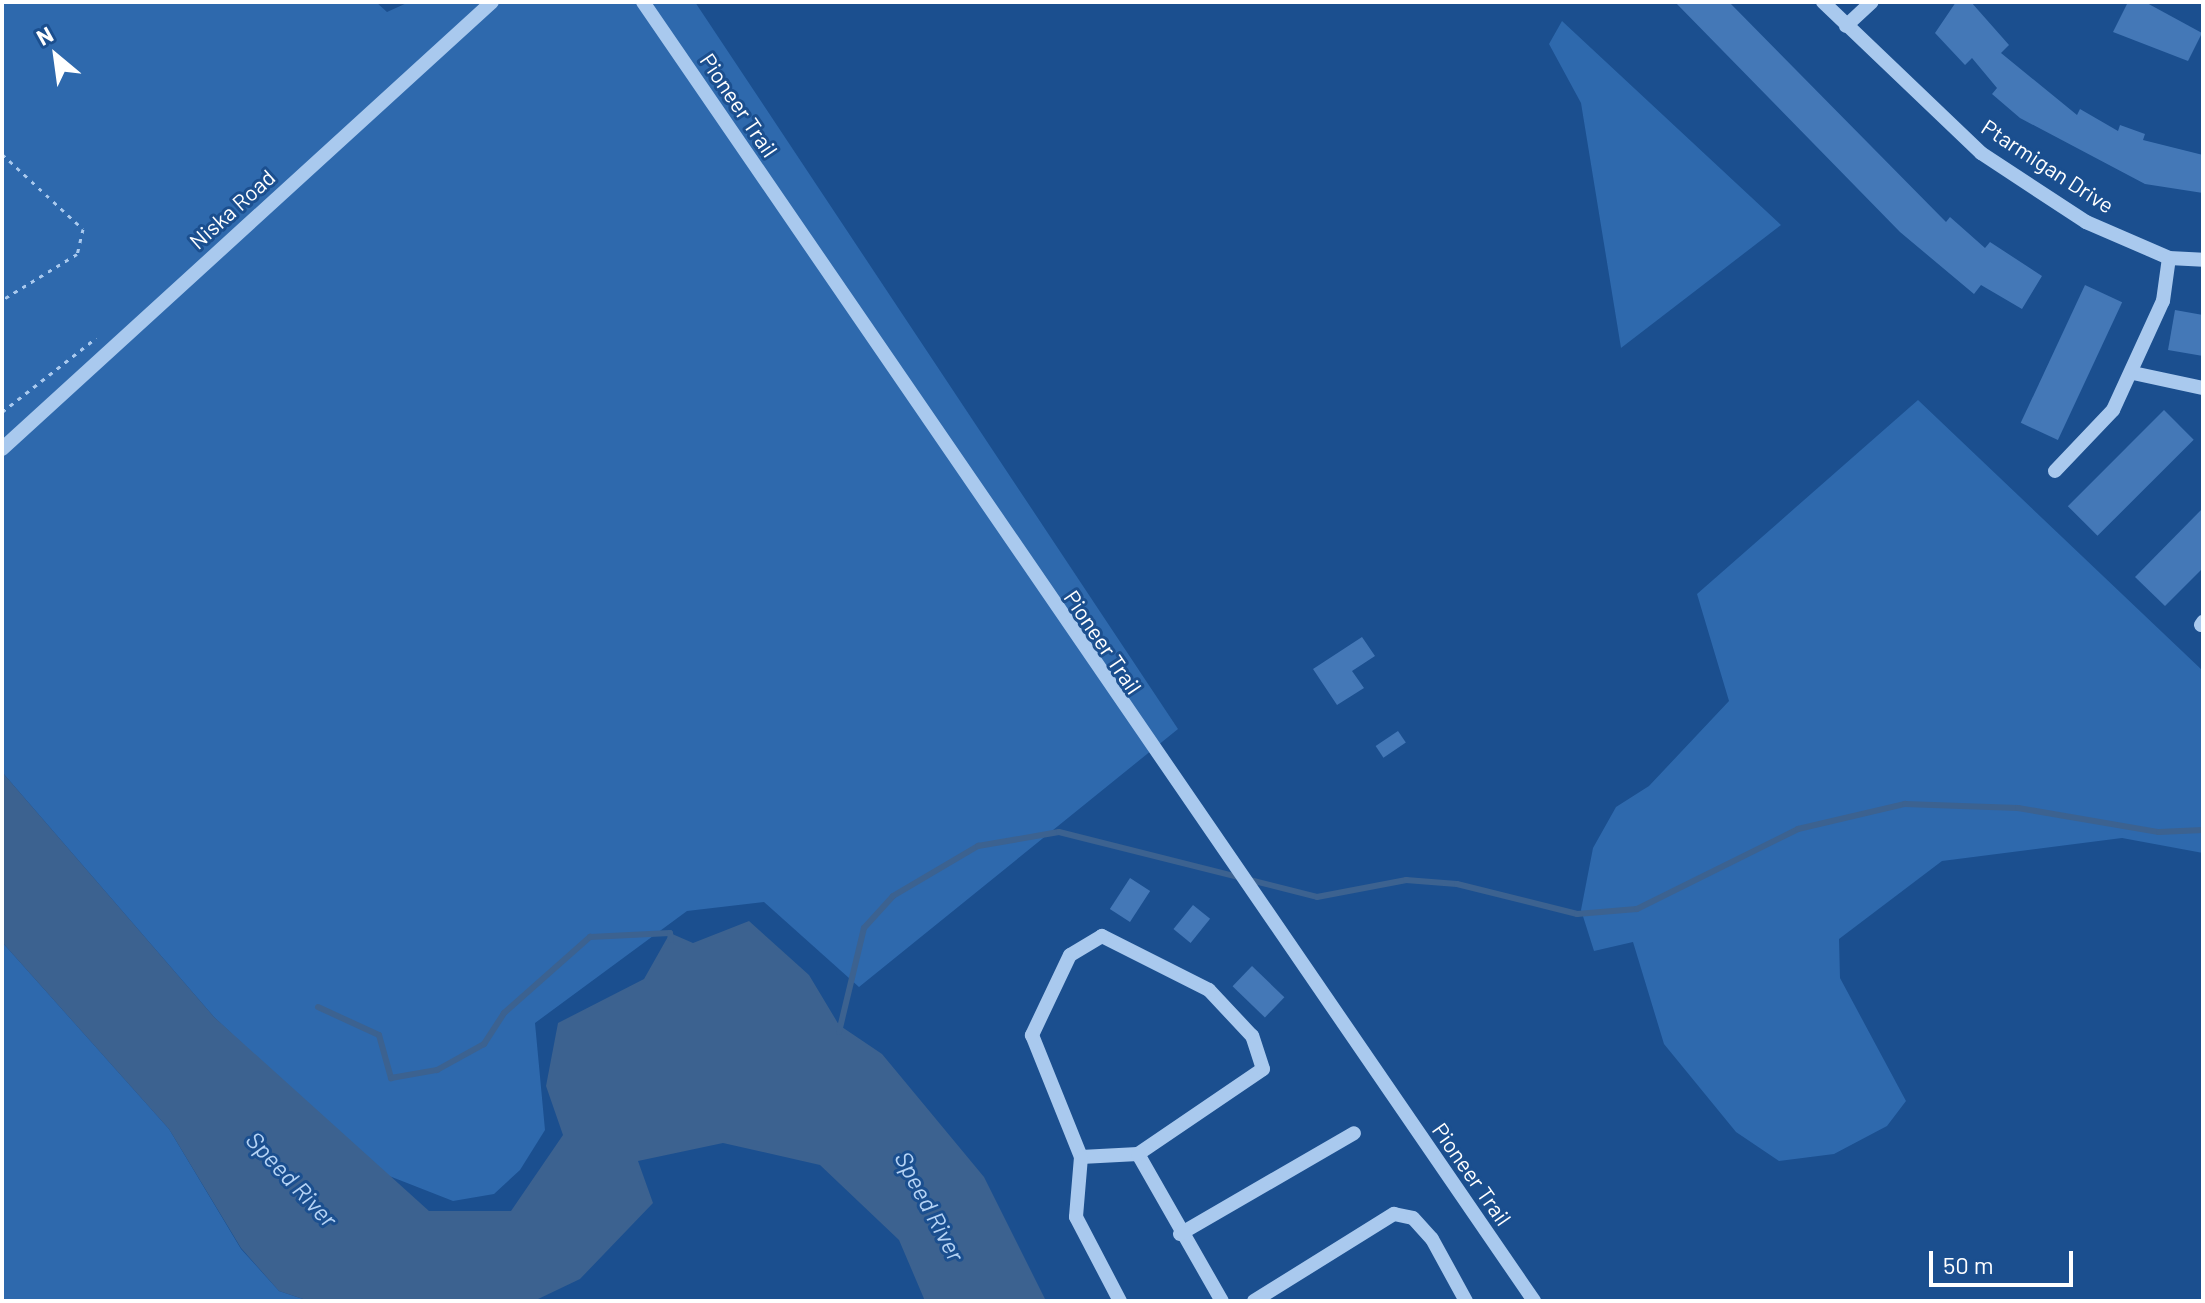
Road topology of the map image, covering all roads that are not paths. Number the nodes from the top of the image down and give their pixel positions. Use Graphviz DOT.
graph roads {
  1 [pos="492,2"];
  2 [pos="643,2"];
  3 [pos="1823,2"];
  4 [pos="1872,2"];
  5 [pos="1846,26"];
  6 [pos="2169,258"];
  7 [pos="2203,260"];
  8 [pos="2133,373"];
  9 [pos="2203,388"];
  10 [pos="2,449"];
  11 [pos="2055,471"];
  12 [pos="1354,1133"];
  13 [pos="1138,1154"];
  14 [pos="1081,1157"];
  15 [pos="1180,1234"];
  16 [pos="1120,1301"];
  17 [pos="1222,1301"];
  18 [pos="1254,1301"];
  19 [pos="1466,1301"];
  20 [pos="1534,1301"];
  1 -- 10 [label="street, Niska Road"];
  2 -- 20 [label="street, Pioneer Trail"];
  3 -- 5 [label="street, Ptarmigan Drive"];
  4 -- 5 [label="street"];
  5 -- 6 [label="street, Ptarmigan Drive"];
  6 -- 7 [label="street, Ptarmigan Drive"];
  6 -- 8 [label="street"];
  8 -- 9 [label="street"];
  8 -- 11 [label="street"];
  12 -- 15 [label="street"];
  13 -- 14 [label="street"];
  13 -- 14 [label="street"];
  13 -- 15 [label="street"];
  14 -- 16 [label="street"];
  15 -- 17 [label="street"];
  18 -- 19 [label="street"];
}
